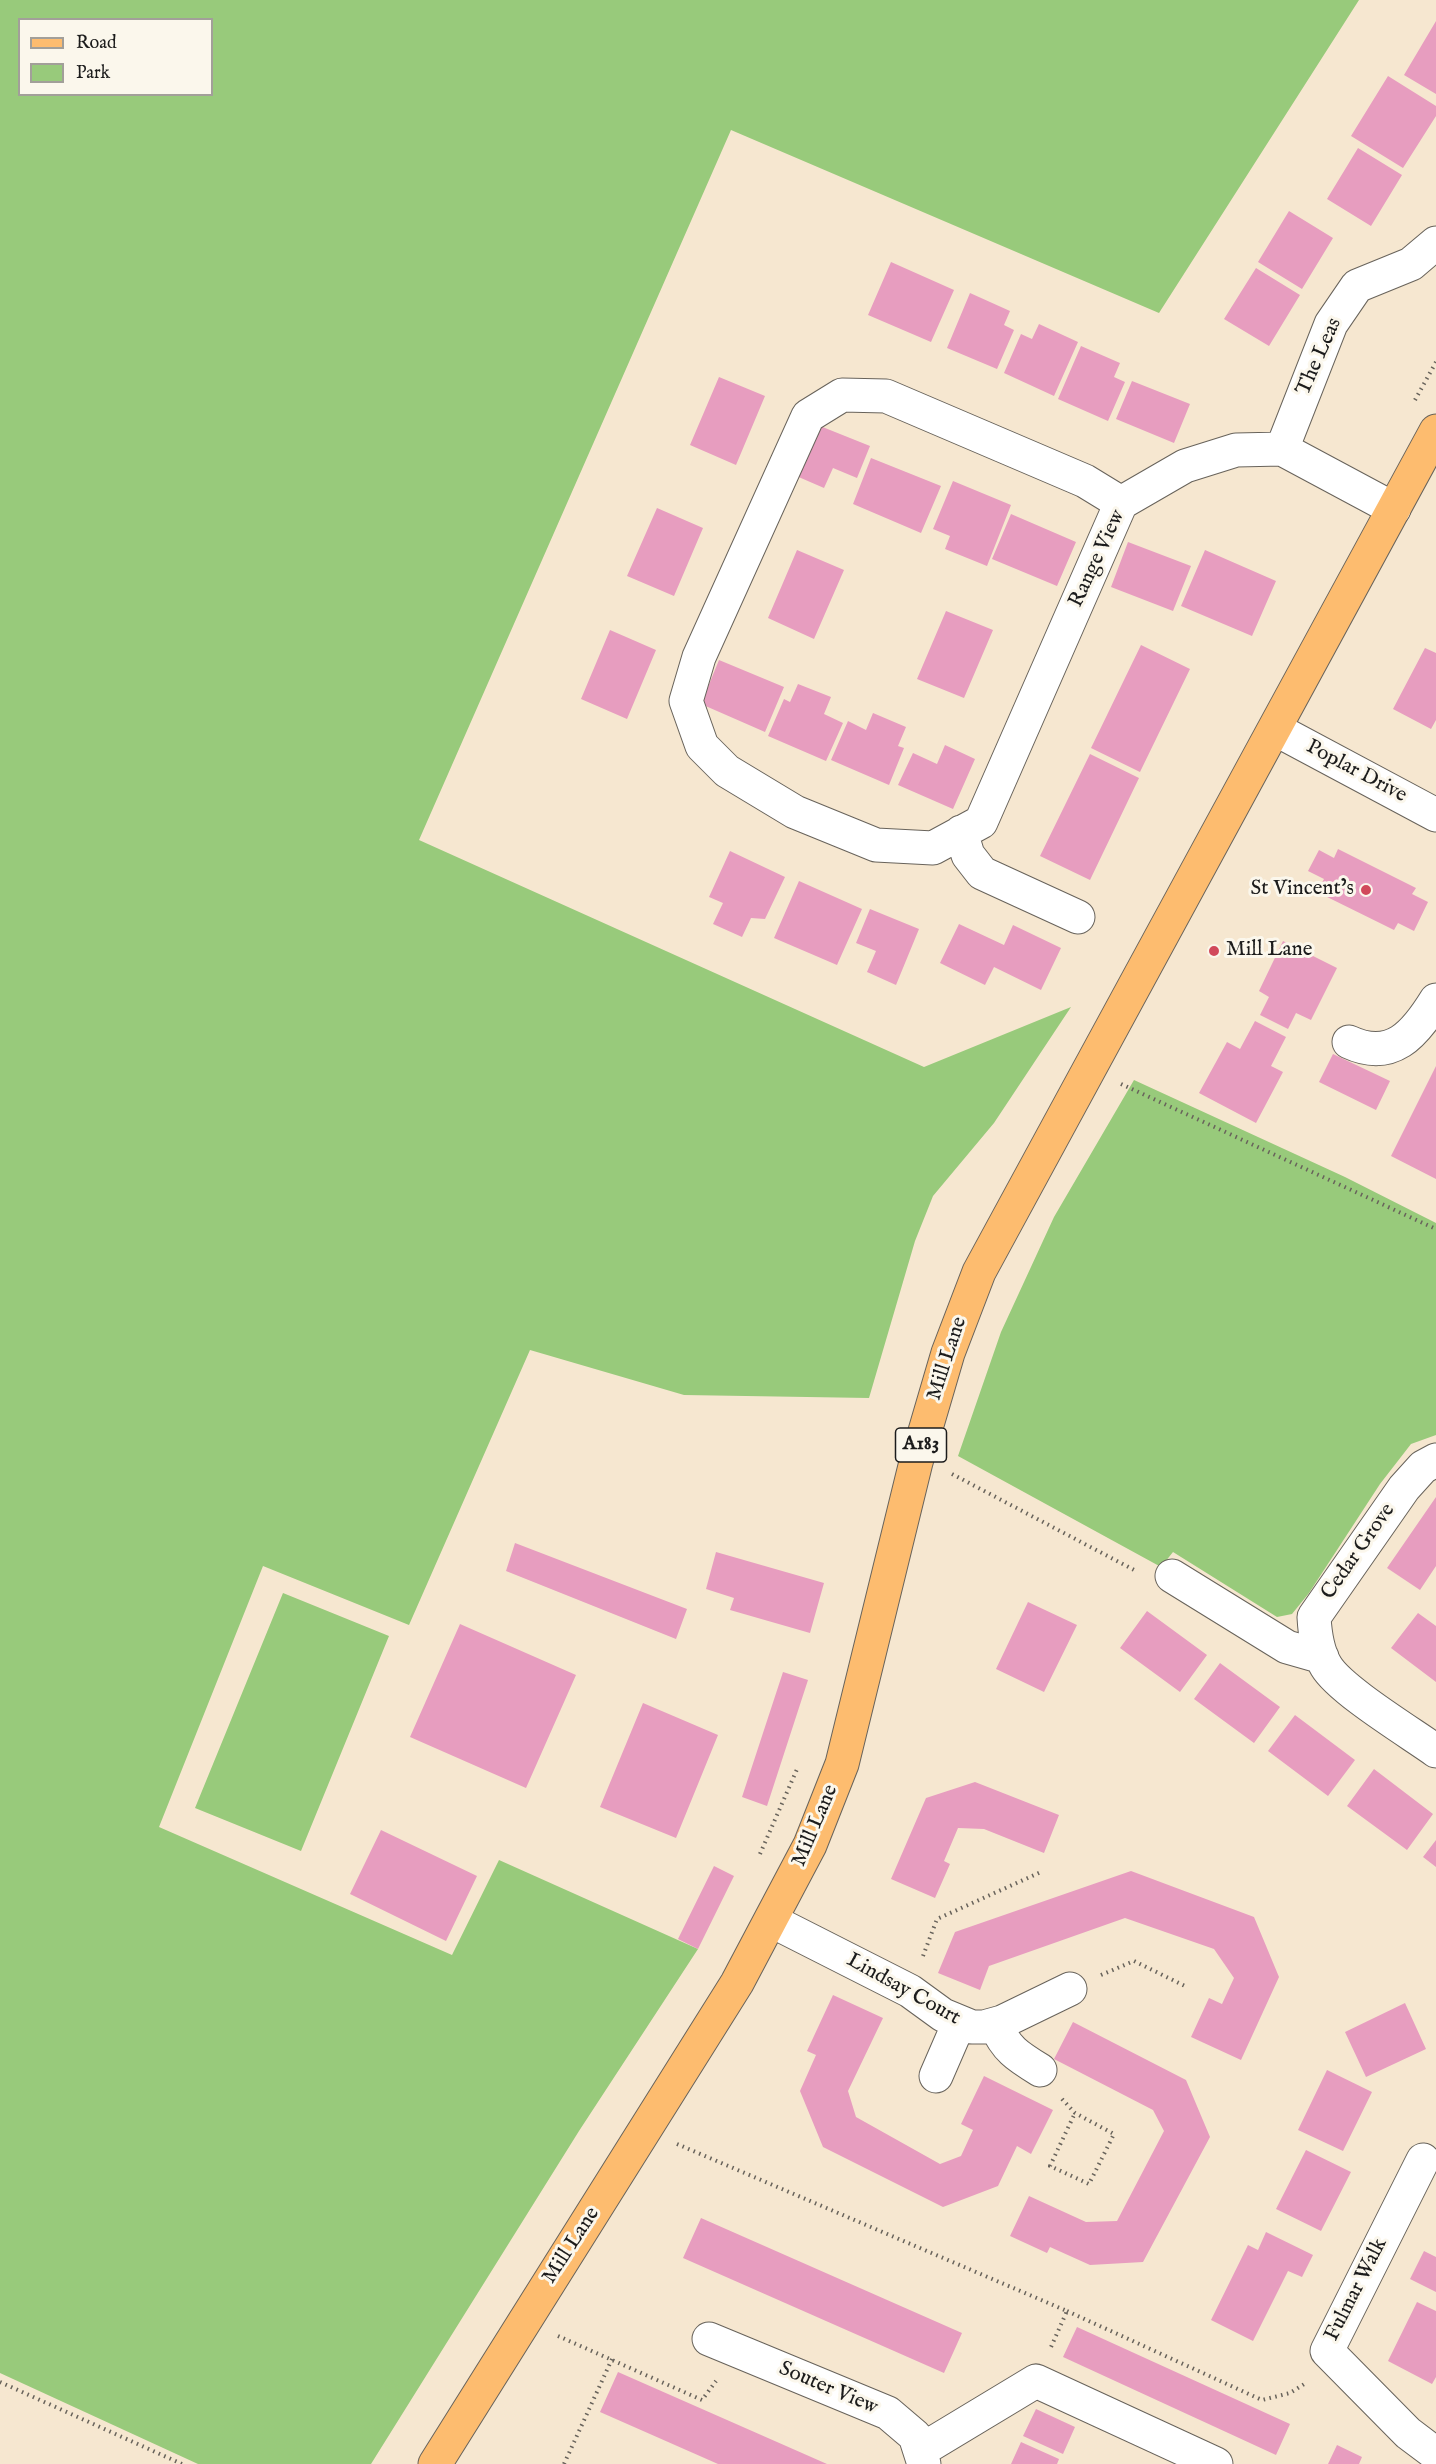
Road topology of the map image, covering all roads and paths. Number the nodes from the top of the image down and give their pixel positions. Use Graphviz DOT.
graph roads {
  1 [pos="1436,243"];
  2 [pos="1436,431"];
  3 [pos="1282,449"];
  4 [pos="1121,503"];
  5 [pos="1394,509"];
  6 [pos="1275,729"];
  7 [pos="1436,815"];
  8 [pos="971,827"];
  9 [pos="1078,918"];
  10 [pos="1436,1000"];
  11 [pos="1349,1042"];
  12 [pos="1089,1070"];
  13 [pos="1436,1229"];
  14 [pos="1436,1460"];
  15 [pos="916,1462"];
  16 [pos="1172,1576"];
  17 [pos="1322,1657"];
  18 [pos="1436,1751"];
  19 [pos="1041,1872"];
  20 [pos="771,1921"];
  21 [pos="1187,1987"];
  22 [pos="1070,1989"];
  23 [pos="910,1991"];
  24 [pos="959,2023"];
  25 [pos="995,2024"];
  26 [pos="1040,2070"];
  27 [pos="936,2076"];
  28 [pos="1075,2114"];
  29 [pos="646,2130"];
  30 [pos="1424,2160"];
  31 [pos="1067,2311"];
  32 [pos="554,2334"];
  33 [pos="709,2339"];
  34 [pos="1347,2372"];
  35 [pos="1036,2381"];
  36 [pos="0,2382"];
  37 [pos="1436,2454"];
  38 [pos="922,2458"];
  39 [pos="182,2464"];
  40 [pos="435,2464"];
  41 [pos="564,2464"];
  42 [pos="1216,2464"];
  1 -- 3 [label="street, The Leas"];
  2 -- 5 [label="main road, Mill Lane / A183"];
  3 -- 4 [label="street, Range View"];
  3 -- 5 [label="street, Range View"];
  4 -- 8 [label="street, Range View"];
  4 -- 8 [label="street"];
  5 -- 6 [label="main road, Mill Lane / A183"];
  6 -- 7 [label="street, Poplar Drive"];
  6 -- 12 [label="main road, Mill Lane / A183"];
  8 -- 9 [label="street"];
  10 -- 11 [label="street"];
  12 -- 13 [label="path"];
  12 -- 15 [label="main road, Mill Lane / A183"];
  14 -- 17 [label="street, Cedar Grove"];
  15 -- 16 [label="path"];
  15 -- 20 [label="main road, Mill Lane / A183"];
  16 -- 17 [label="street"];
  17 -- 18 [label="street, Cedar Grove"];
  19 -- 23 [label="path"];
  20 -- 23 [label="street, Lindsay Court"];
  20 -- 29 [label="main road, Mill Lane / A183"];
  21 -- 22 [label="path"];
  22 -- 25 [label="street, Lindsay Court"];
  23 -- 24 [label="street, Lindsay Court"];
  24 -- 25 [label="street, Lindsay Court"];
  24 -- 27 [label="street"];
  25 -- 26 [label="street"];
  26 -- 28 [label="path"];
  28 -- 28 [label="path"];
  29 -- 31 [label="path"];
  29 -- 40 [label="main road, Mill Lane / A183"];
  30 -- 34 [label="street, Fulmar Walk"];
  31 -- 34 [label="path"];
  31 -- 35 [label="path"];
  32 -- 41 [label="path"];
  33 -- 38 [label="street, Souter View"];
  34 -- 37 [label="street, Fulmar Walk"];
  35 -- 38 [label="street"];
  35 -- 42 [label="street"];
  36 -- 39 [label="path"];
}
